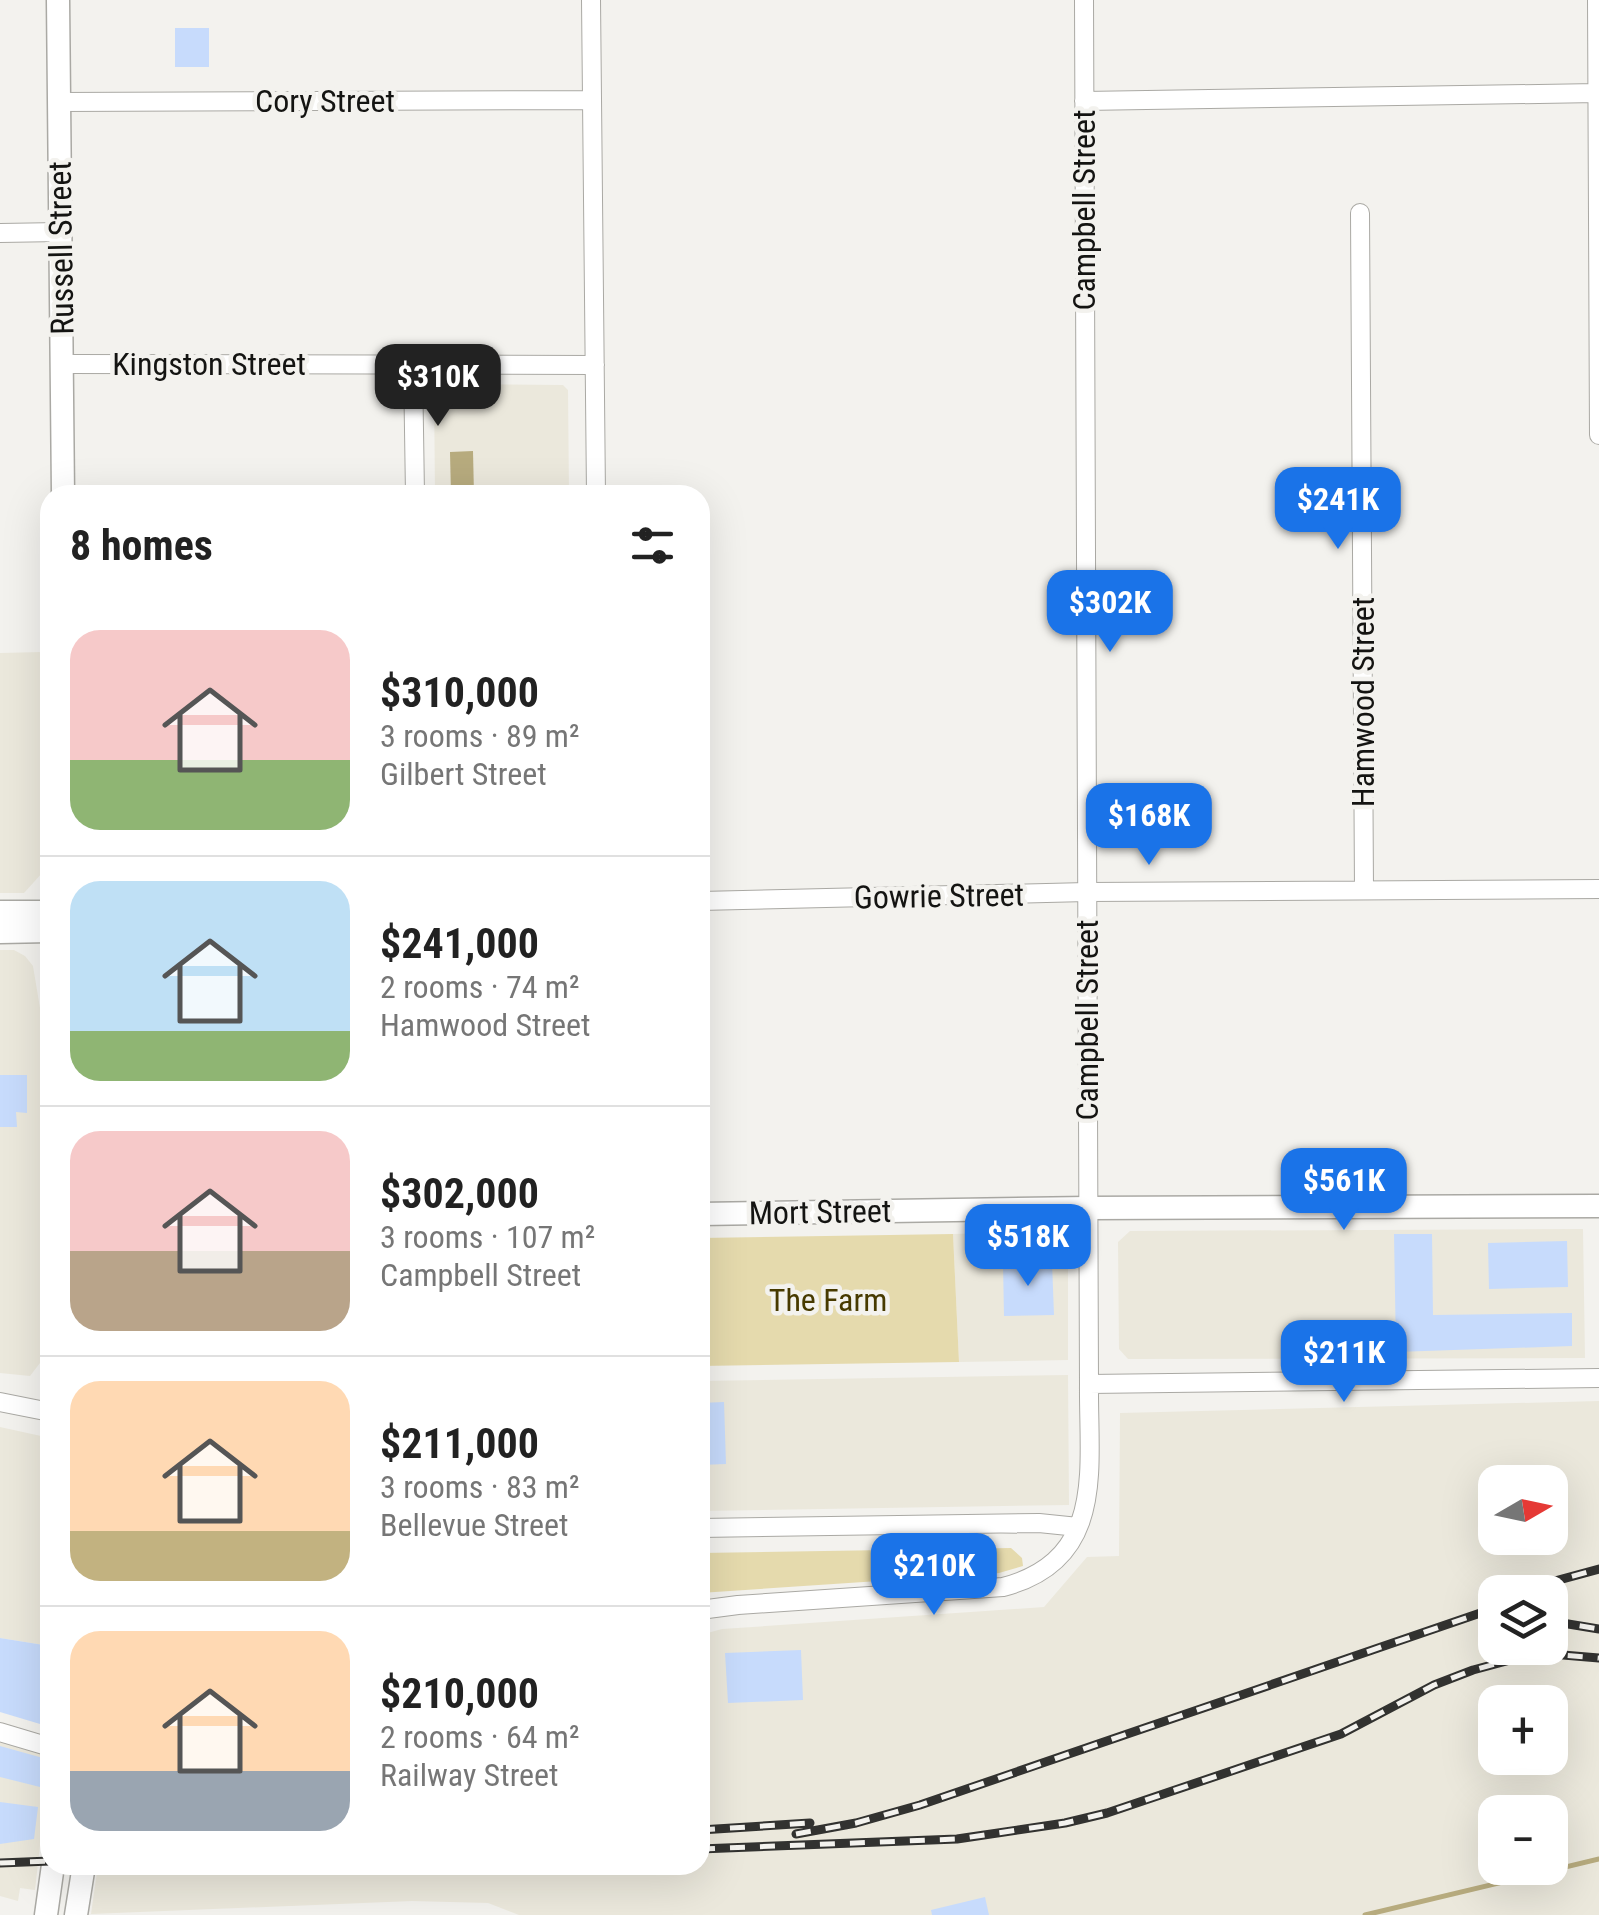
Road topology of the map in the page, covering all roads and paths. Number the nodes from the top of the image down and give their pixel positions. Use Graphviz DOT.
graph roads {
  1 [pos="58,0"];
  2 [pos="591,0"];
  3 [pos="1084,0"];
  4 [pos="1597,0"];
  5 [pos="1597,93"];
  6 [pos="592,100"];
  7 [pos="59,102"];
  8 [pos="1084,102"];
  9 [pos="1360,213"];
  10 [pos="60,232"];
  11 [pos="0,233"];
  12 [pos="62,364"];
  13 [pos="413,364"];
  14 [pos="595,365"];
  15 [pos="1599,435"];
  16 [pos="64,485"];
  17 [pos="415,485"];
  18 [pos="596,485"];
  19 [pos="1599,889"];
  20 [pos="1364,890"];
  21 [pos="1087,892"];
  22 [pos="710,901"];
  23 [pos="0,912"];
  24 [pos="40,912"];
  25 [pos="40,931"];
  26 [pos="0,932"];
  27 [pos="1599,1206"];
  28 [pos="1088,1208"];
  29 [pos="710,1214"];
  30 [pos="1599,1378"];
  31 [pos="1088,1384"];
  32 [pos="0,1402"];
  33 [pos="40,1410"];
  34 [pos="1078,1527"];
  35 [pos="710,1528"];
  36 [pos="710,1609"];
  37 [pos="0,1732"];
  38 [pos="40,1744"];
  39 [pos="52,1875"];
  40 [pos="82,1875"];
  41 [pos="46,1915"];
  42 [pos="76,1915"];
  1 -- 7 [label="street, Russell Street"];
  2 -- 6 [label="street"];
  3 -- 8 [label="street, Campbell Street"];
  4 -- 5 [label="street"];
  5 -- 8 [label="street"];
  5 -- 15 [label="street"];
  6 -- 7 [label="street, Cory Street"];
  6 -- 14 [label="street"];
  7 -- 10 [label="street, Russell Street"];
  8 -- 21 [label="street, Campbell Street"];
  9 -- 20 [label="street, Hamwood Street"];
  10 -- 11 [label="street"];
  10 -- 12 [label="street, Russell Street"];
  12 -- 13 [label="street, Kingston Street"];
  12 -- 16 [label="street, Russell Street"];
  13 -- 14 [label="street, Kingston Street"];
  13 -- 17 [label="street"];
  14 -- 18 [label="street"];
  19 -- 20 [label="street, Gowrie Street"];
  20 -- 21 [label="street, Gowrie Street"];
  21 -- 22 [label="street, Gowrie Street"];
  21 -- 28 [label="street, Campbell Street"];
  23 -- 24 [label="street"];
  25 -- 26 [label="street"];
  27 -- 28 [label="street, Mort Street"];
  28 -- 29 [label="street, Mort Street"];
  28 -- 31 [label="street, Campbell Street"];
  30 -- 31 [label="street"];
  31 -- 34 [label="street, Campbell Street"];
  32 -- 33 [label="street"];
  34 -- 35 [label="street"];
  34 -- 36 [label="street"];
  37 -- 38 [label="street"];
  39 -- 41 [label="street"];
  40 -- 42 [label="street"];
}
